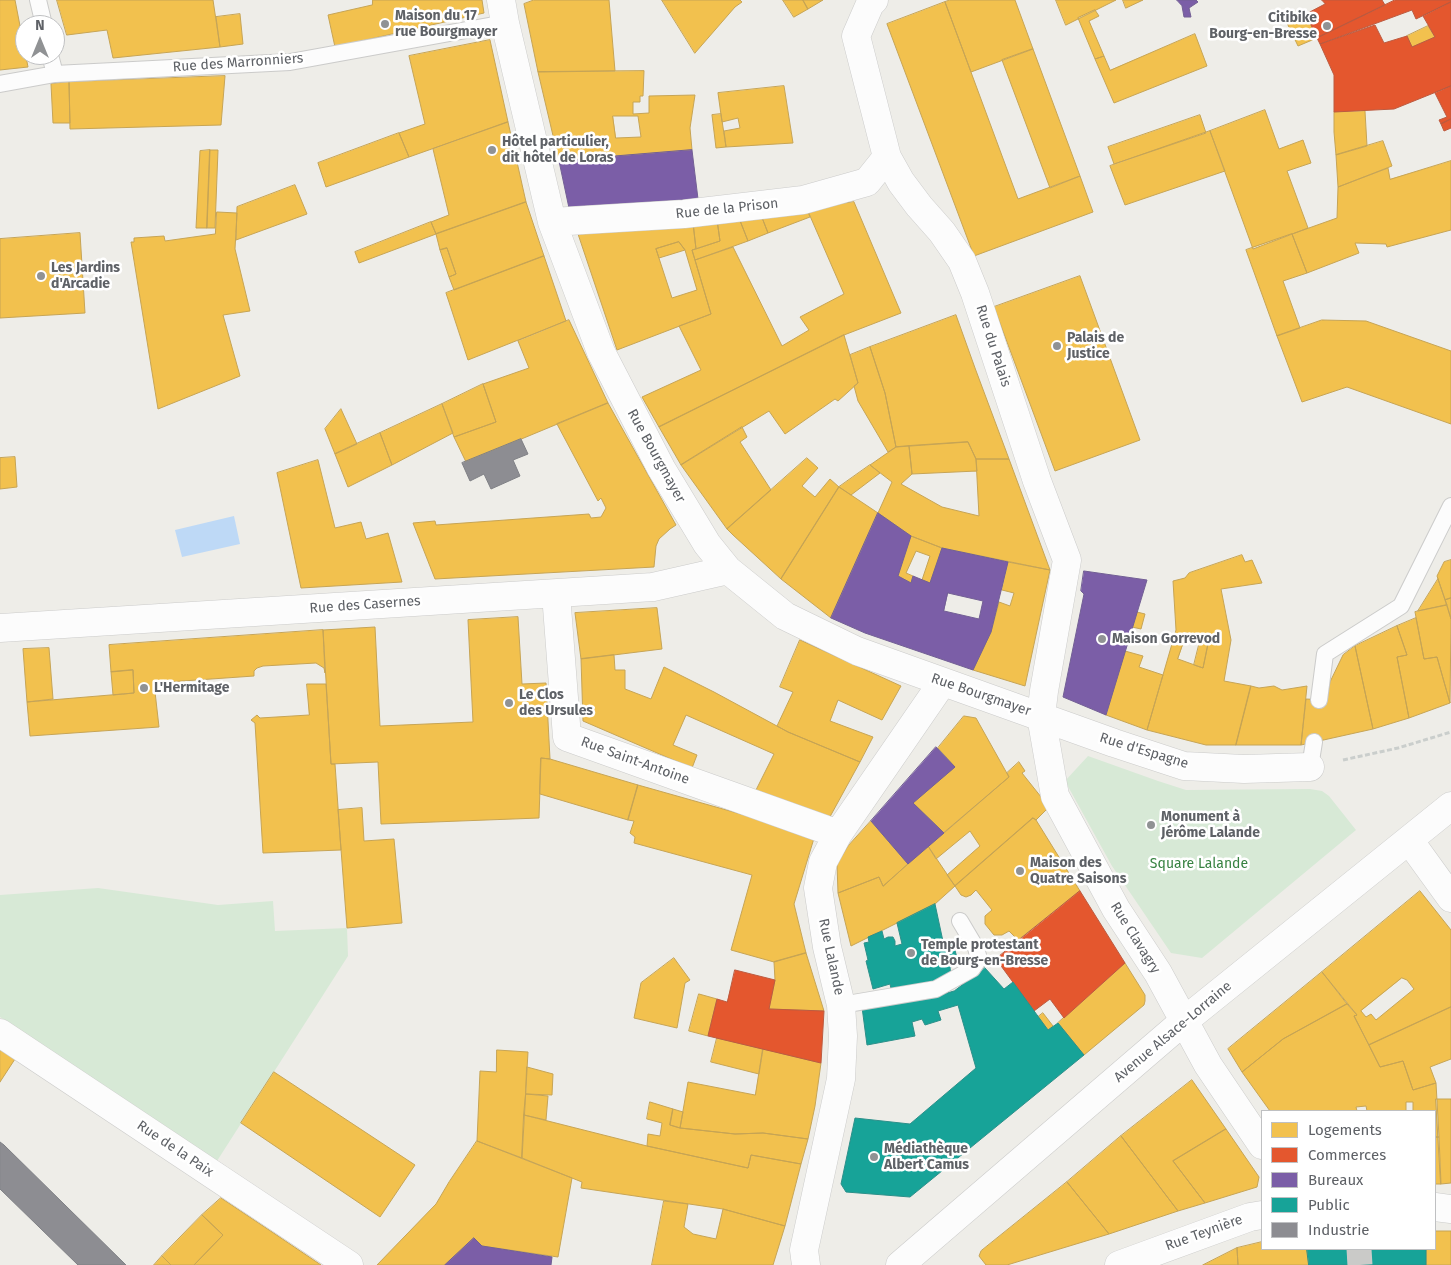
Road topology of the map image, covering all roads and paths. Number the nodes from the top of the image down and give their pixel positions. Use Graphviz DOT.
graph roads {
  1 [pos="38,0"];
  2 [pos="874,0"];
  3 [pos="503,11"];
  4 [pos="42,15"];
  5 [pos="52,65"];
  6 [pos="54,74"];
  7 [pos="0,84"];
  8 [pos="886,156"];
  9 [pos="552,222"];
  10 [pos="1451,506"];
  11 [pos="728,570"];
  12 [pos="556,594"];
  13 [pos="0,628"];
  14 [pos="942,683"];
  15 [pos="1319,700"];
  16 [pos="1041,716"];
  17 [pos="1451,732"];
  18 [pos="1312,754"];
  19 [pos="1451,806"];
  20 [pos="838,834"];
  21 [pos="1409,840"];
  22 [pos="1451,898"];
  23 [pos="960,921"];
  24 [pos="841,1005"];
  25 [pos="1184,1022"];
  26 [pos="0,1033"];
  27 [pos="1261,1144"];
  28 [pos="1436,1207"];
  29 [pos="1451,1208"];
  30 [pos="1261,1214"];
  31 [pos="903,1264"];
  32 [pos="349,1265"];
  33 [pos="806,1265"];
  34 [pos="1119,1265"];
  1 -- 4 [label="lane"];
  2 -- 8 [label="street, Rue du Palais"];
  3 -- 6 [label="lane, Rue des Marronniers"];
  3 -- 9 [label="street, Rue Bourgmayer"];
  5 -- 6 [label="lane"];
  6 -- 7 [label="lane, Rue des Marronniers"];
  8 -- 9 [label="street, Rue de la Prison"];
  8 -- 16 [label="street, Rue du Palais"];
  9 -- 11 [label="street, Rue Bourgmayer"];
  10 -- 15 [label="lane"];
  11 -- 12 [label="street, Rue des Casernes"];
  11 -- 14 [label="street, Rue Bourgmayer"];
  12 -- 13 [label="street, Rue des Casernes"];
  12 -- 20 [label="street, Rue Saint-Antoine"];
  14 -- 16 [label="street, Rue Bourgmayer"];
  14 -- 20 [label="street, Rue Lalande"];
  16 -- 18 [label="street, Rue d'Espagne"];
  16 -- 25 [label="street, Rue Clavagry"];
  17 -- 18 [label="path"];
  19 -- 21 [label="street, Avenue Alsace-Lorraine"];
  20 -- 24 [label="street, Rue Lalande"];
  21 -- 22 [label="street"];
  21 -- 25 [label="street, Avenue Alsace-Lorraine"];
  23 -- 24 [label="lane"];
  24 -- 33 [label="street, Rue Lalande"];
  25 -- 27 [label="street, Rue Clavagry"];
  25 -- 31 [label="street, Avenue Alsace-Lorraine"];
  26 -- 32 [label="street, Rue de la Paix"];
  28 -- 29 [label="street"];
  30 -- 34 [label="street, Rue Teynière"];
}
